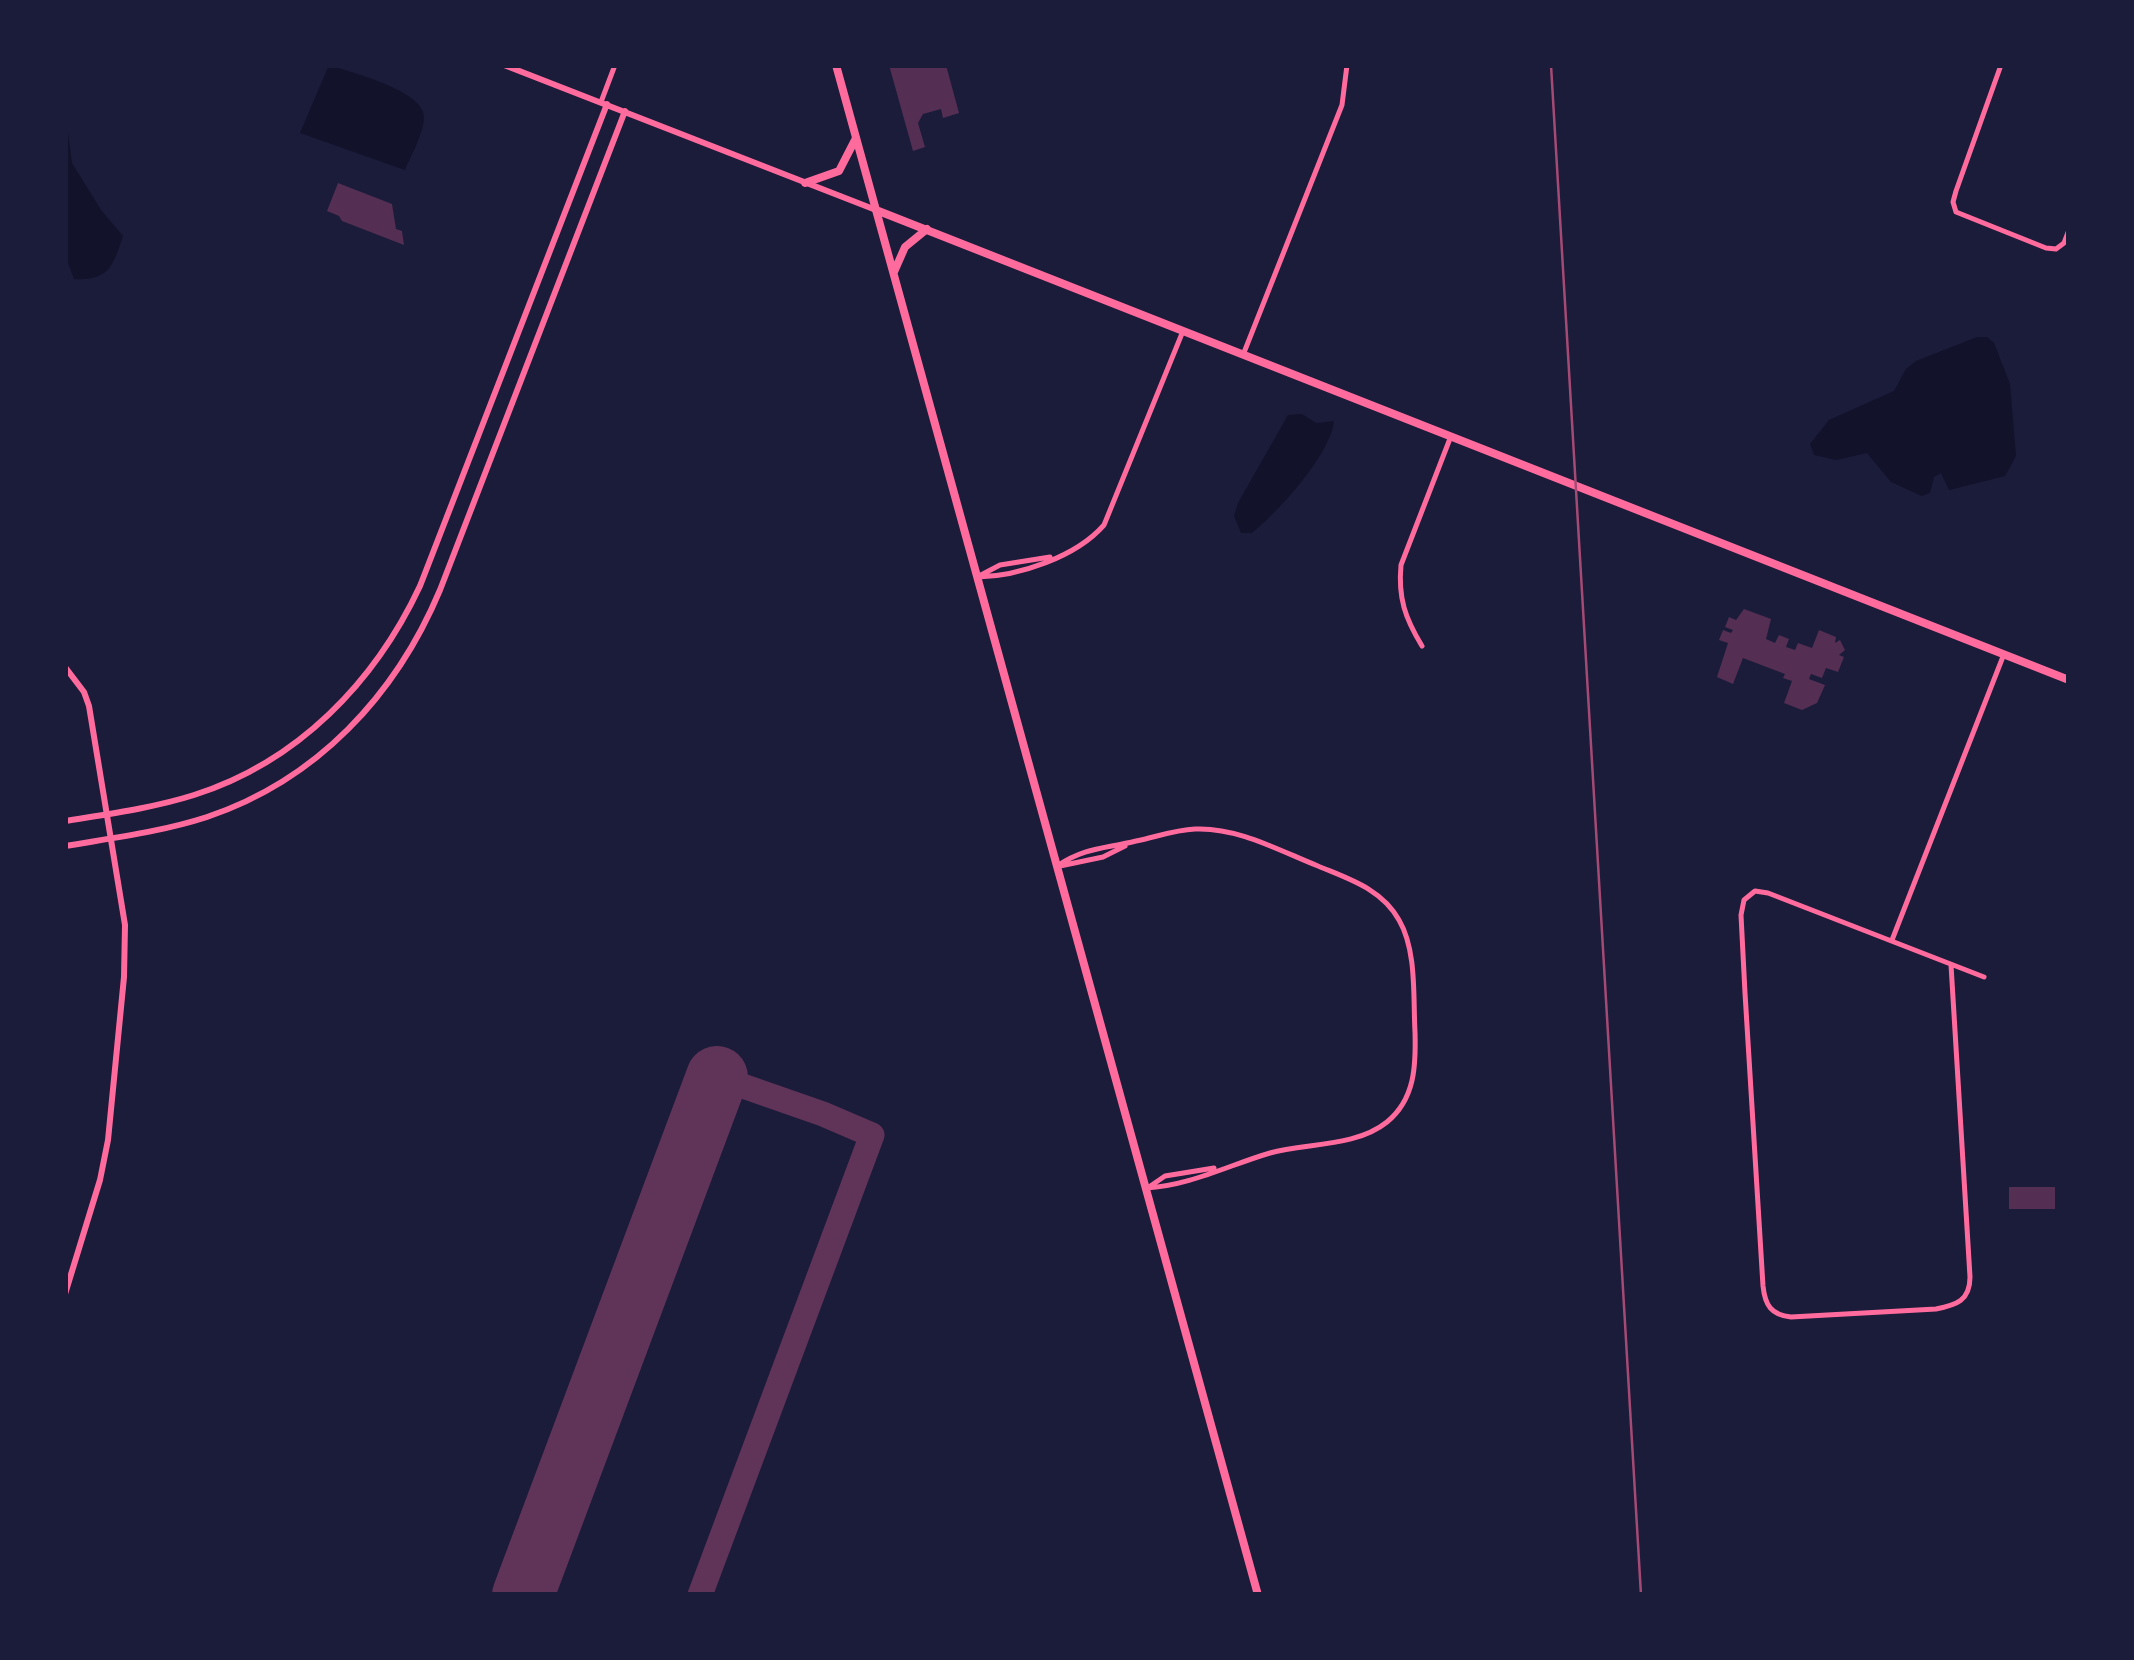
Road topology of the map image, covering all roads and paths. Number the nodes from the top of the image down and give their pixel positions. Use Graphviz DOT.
graph roads {
  1 [pos="504,65"];
  2 [pos="615,65"];
  3 [pos="836,65"];
  4 [pos="1347,65"];
  5 [pos="2001,65"];
  6 [pos="604,103"];
  7 [pos="625,111"];
  8 [pos="856,138"];
  9 [pos="805,183"];
  10 [pos="876,210"];
  11 [pos="927,230"];
  12 [pos="2069,230"];
  13 [pos="894,274"];
  14 [pos="1184,331"];
  15 [pos="1243,354"];
  16 [pos="1451,436"];
  17 [pos="1058,556"];
  18 [pos="978,577"];
  19 [pos="1422,646"];
  20 [pos="2004,654"];
  21 [pos="65,667"];
  22 [pos="2069,680"];
  23 [pos="107,814"];
  24 [pos="65,821"];
  25 [pos="110,838"];
  26 [pos="1132,842"];
  27 [pos="65,846"];
  28 [pos="1057,866"];
  29 [pos="1892,941"];
  30 [pos="1952,965"];
  31 [pos="1984,977"];
  32 [pos="1222,1167"];
  33 [pos="1146,1188"];
  34 [pos="65,1294"];
  35 [pos="1258,1595"];
  1 -- 6 [label="main road"];
  2 -- 6 [label="street"];
  3 -- 8 [label="main road"];
  4 -- 15 [label="street"];
  5 -- 12 [label="street"];
  6 -- 7 [label="main road"];
  6 -- 23 [label="main road"];
  7 -- 9 [label="main road"];
  7 -- 25 [label="main road"];
  8 -- 9 [label="main road"];
  8 -- 10 [label="main road"];
  9 -- 10 [label="main road"];
  10 -- 11 [label="main road"];
  10 -- 13 [label="main road"];
  11 -- 13 [label="main road"];
  11 -- 14 [label="main road"];
  13 -- 18 [label="main road"];
  14 -- 15 [label="main road"];
  14 -- 17 [label="street"];
  15 -- 16 [label="main road"];
  16 -- 19 [label="street"];
  16 -- 20 [label="main road"];
  17 -- 18 [label="street"];
  17 -- 18 [label="street"];
  18 -- 28 [label="main road"];
  20 -- 22 [label="main road"];
  20 -- 29 [label="street"];
  21 -- 23 [label="main road"];
  23 -- 24 [label="main road"];
  23 -- 25 [label="main road"];
  25 -- 27 [label="main road"];
  25 -- 34 [label="main road"];
  26 -- 28 [label="street"];
  26 -- 28 [label="street"];
  26 -- 32 [label="street"];
  28 -- 33 [label="main road"];
  29 -- 30 [label="street"];
  29 -- 30 [label="street"];
  30 -- 31 [label="street"];
  32 -- 33 [label="street"];
  32 -- 33 [label="street"];
  33 -- 35 [label="main road"];
}
